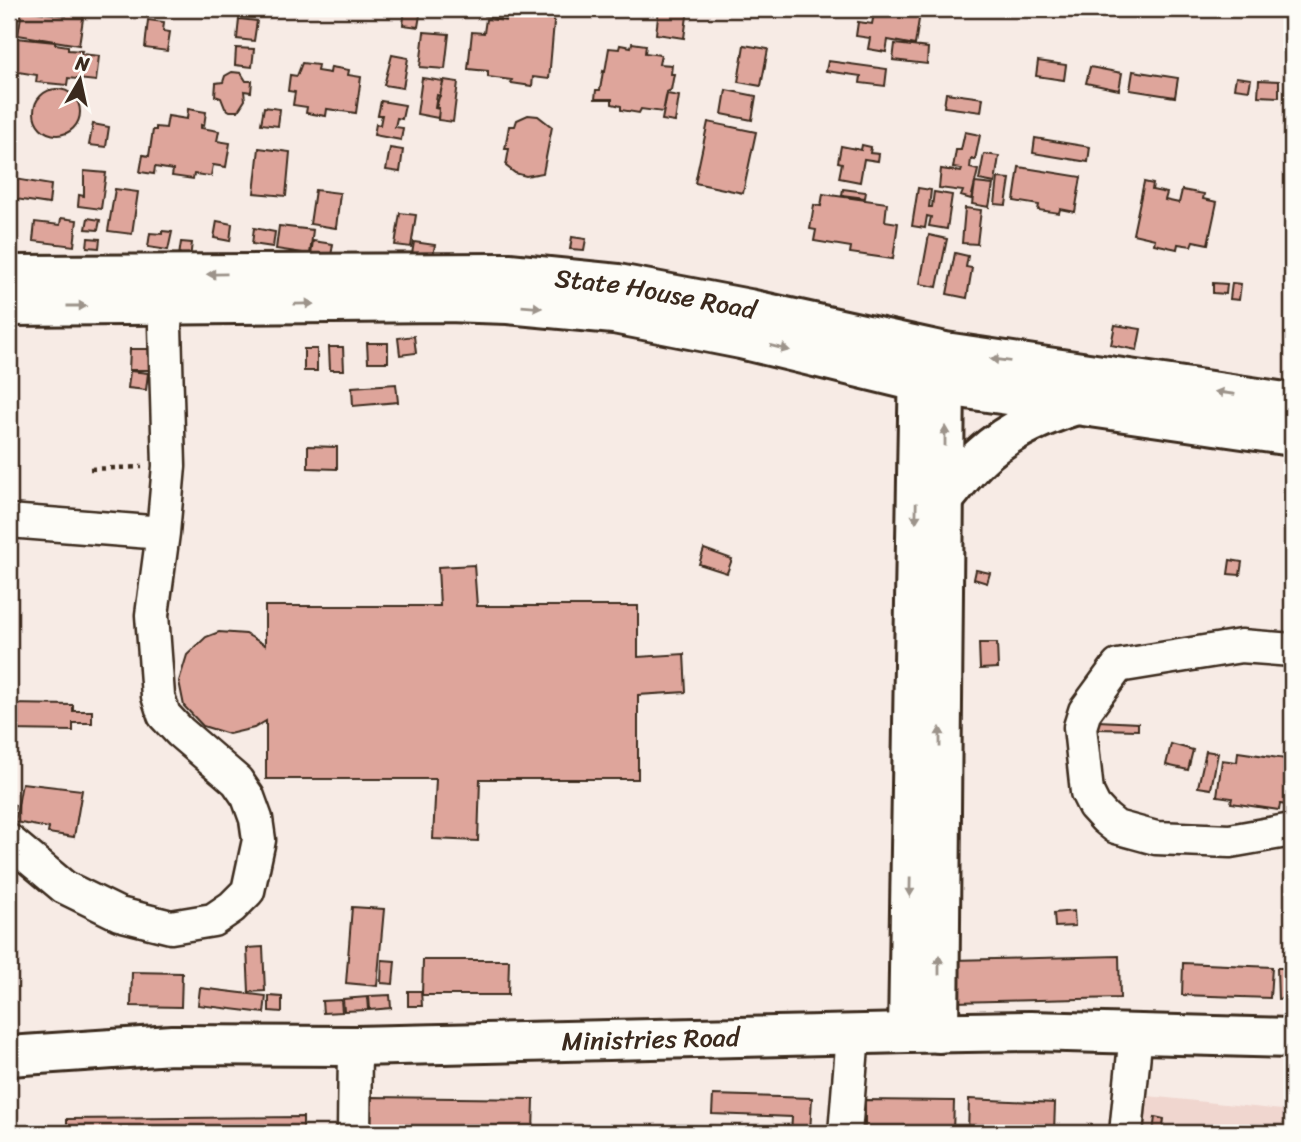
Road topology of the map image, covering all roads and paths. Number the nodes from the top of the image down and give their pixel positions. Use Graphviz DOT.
graph roads {
  1 [pos="9,275"];
  2 [pos="168,290"];
  3 [pos="9,306"];
  4 [pos="932,366"];
  5 [pos="1292,403"];
  6 [pos="1074,405"];
  7 [pos="1292,436"];
  8 [pos="169,466"];
  9 [pos="90,469"];
  10 [pos="944,499"];
  11 [pos="9,521"];
  12 [pos="163,533"];
  13 [pos="1292,650"];
  14 [pos="925,829"];
  15 [pos="1292,830"];
  16 [pos="9,841"];
  17 [pos="923,1033"];
  18 [pos="1136,1033"];
  19 [pos="853,1034"];
  20 [pos="1292,1038"];
  21 [pos="355,1046"];
  22 [pos="9,1056"];
  23 [pos="354,1133"];
  24 [pos="845,1133"];
  25 [pos="1126,1133"];
  1 -- 2 [label="main road"];
  3 -- 2 [label="main road, one-way"];
  2 -- 4 [label="main road"];
  2 -- 8 [label="street"];
  5 -- 4 [label="main road, one-way"];
  4 -- 6 [label="main road"];
  10 -- 4 [label="main road, one-way"];
  4 -- 14 [label="main road, one-way"];
  6 -- 7 [label="main road"];
  6 -- 10 [label="main road"];
  8 -- 9 [label="path"];
  8 -- 12 [label="street"];
  14 -- 10 [label="main road, one-way"];
  11 -- 12 [label="street"];
  12 -- 16 [label="street"];
  13 -- 15 [label="street"];
  14 -- 17 [label="main road"];
  17 -- 18 [label="main road, Ministries Road"];
  17 -- 19 [label="main road, Ministries Road"];
  18 -- 20 [label="main road, Ministries Road"];
  18 -- 25 [label="street"];
  19 -- 21 [label="main road, Ministries Road"];
  19 -- 24 [label="street"];
  21 -- 22 [label="main road, Ministries Road"];
  21 -- 23 [label="street"];
}
